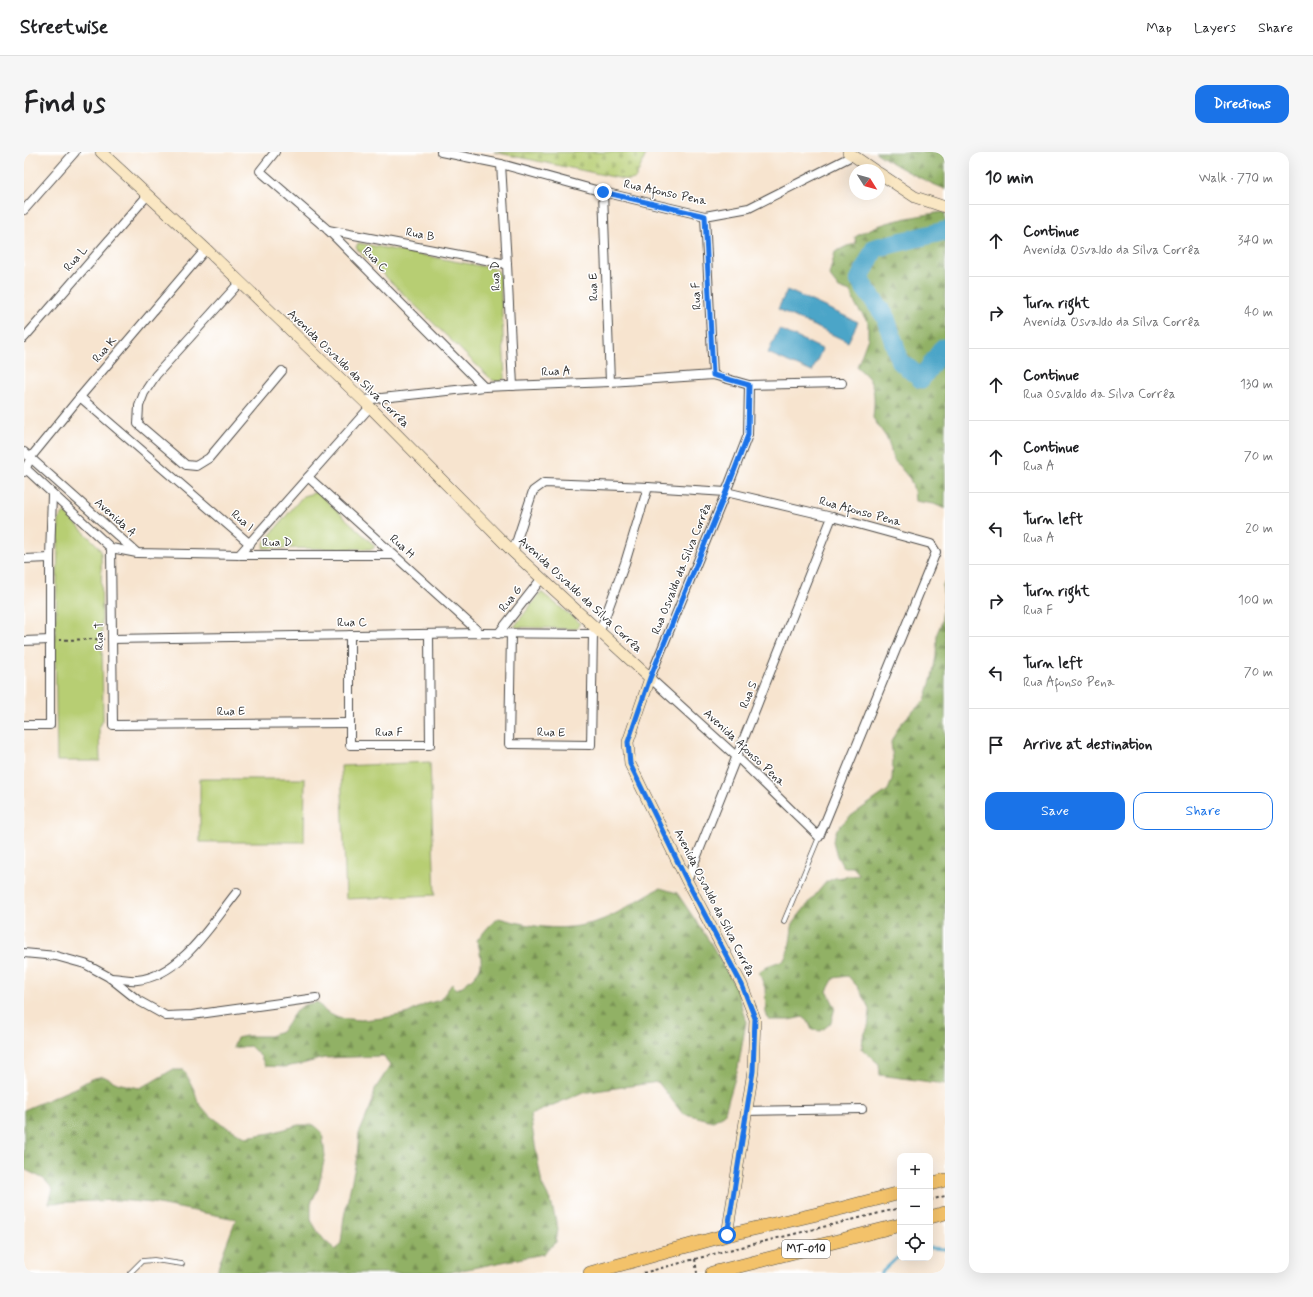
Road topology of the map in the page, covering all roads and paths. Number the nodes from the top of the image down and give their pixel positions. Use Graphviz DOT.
graph roads {
  1 [pos="75,152"];
  2 [pos="101,152"];
  3 [pos="275,152"];
  4 [pos="441,152"];
  5 [pos="850,154"];
  6 [pos="501,164"];
  7 [pos="865,164"];
  8 [pos="885,177"];
  9 [pos="603,192"];
  10 [pos="147,196"];
  11 [pos="945,207"];
  12 [pos="24,210"];
  13 [pos="705,216"];
  14 [pos="328,230"];
  15 [pos="206,250"];
  16 [pos="507,264"];
  17 [pos="240,282"];
  18 [pos="24,338"];
  19 [pos="282,372"];
  20 [pos="713,375"];
  21 [pos="610,382"];
  22 [pos="842,383"];
  23 [pos="749,385"];
  24 [pos="513,386"];
  25 [pos="484,387"];
  26 [pos="80,397"];
  27 [pos="366,404"];
  28 [pos="24,452"];
  29 [pos="30,457"];
  30 [pos="25,470"];
  31 [pos="308,477"];
  32 [pos="648,487"];
  33 [pos="726,492"];
  34 [pos="52,494"];
  35 [pos="832,517"];
  36 [pos="250,544"];
  37 [pos="111,548"];
  38 [pos="513,552"];
  39 [pos="137,553"];
  40 [pos="239,555"];
  41 [pos="392,555"];
  42 [pos="50,558"];
  43 [pos="24,559"];
  44 [pos="542,578"];
  45 [pos="597,632"];
  46 [pos="480,633"];
  47 [pos="429,634"];
  48 [pos="498,634"];
  49 [pos="511,634"];
  50 [pos="350,635"];
  51 [pos="112,639"];
  52 [pos="50,640"];
  53 [pos="24,641"];
  54 [pos="650,678"];
  55 [pos="349,723"];
  56 [pos="24,725"];
  57 [pos="113,725"];
  58 [pos="737,757"];
  59 [pos="819,837"];
  60 [pos="687,881"];
  61 [pos="237,892"];
  62 [pos="784,921"];
  63 [pos="24,953"];
  64 [pos="109,978"];
  65 [pos="316,998"];
  66 [pos="862,1108"];
  67 [pos="746,1111"];
  68 [pos="945,1180"];
  69 [pos="933,1183"];
  70 [pos="897,1194"];
  71 [pos="945,1196"];
  72 [pos="933,1199"];
  73 [pos="897,1209"];
  74 [pos="945,1213"];
  75 [pos="933,1216"];
  76 [pos="897,1225"];
  77 [pos="727,1235"];
  78 [pos="695,1259"];
  79 [pos="182,1264"];
  80 [pos="741,1269"];
  81 [pos="130,1273"];
  82 [pos="590,1273"];
  83 [pos="643,1273"];
  84 [pos="697,1273"];
  85 [pos="712,1273"];
  1 -- 12 [label="street"];
  2 -- 10 [label="street, Avenida Osvaldo da Silva Corrêa"];
  3 -- 14 [label="street, Rua C"];
  4 -- 6 [label="street, Rua Afonso Pena"];
  5 -- 7 [label="street"];
  5 -- 13 [label="street, Rua Afonso Pena"];
  6 -- 9 [label="street, Rua Afonso Pena"];
  6 -- 16 [label="street, Rua D"];
  8 -- 11 [label="street"];
  9 -- 13 [label="street, Rua Afonso Pena"];
  9 -- 21 [label="street, Rua E"];
  10 -- 15 [label="street, Avenida Osvaldo da Silva Corrêa"];
  10 -- 18 [label="street, Rua L"];
  13 -- 20 [label="street, Rua F"];
  14 -- 16 [label="street, Rua B"];
  14 -- 25 [label="street, Rua C"];
  15 -- 17 [label="street, Avenida Osvaldo da Silva Corrêa"];
  15 -- 26 [label="street, Rua K"];
  16 -- 24 [label="street, Rua D"];
  17 -- 19 [label="street"];
  17 -- 27 [label="street, Avenida Osvaldo da Silva Corrêa"];
  20 -- 21 [label="street, Rua A"];
  20 -- 23 [label="street, Rua A"];
  21 -- 24 [label="street, Rua A"];
  22 -- 23 [label="street, Rua A"];
  23 -- 33 [label="street"];
  24 -- 25 [label="street, Rua A"];
  25 -- 27 [label="street, Rua A"];
  26 -- 29 [label="street, Rua K"];
  26 -- 36 [label="street, Rua I"];
  27 -- 31 [label="street, Rua I"];
  27 -- 38 [label="street, Avenida Osvaldo da Silva Corrêa"];
  28 -- 29 [label="street, Avenida A"];
  29 -- 30 [label="street, Rua K"];
  29 -- 39 [label="street, Avenida A"];
  30 -- 34 [label="street, Avenida A"];
  31 -- 36 [label="street, Rua I"];
  31 -- 41 [label="street, Rua H"];
  32 -- 33 [label="street, Rua Afonso Pena"];
  32 -- 38 [label="street, Rua Afonso Pena"];
  32 -- 45 [label="street"];
  33 -- 35 [label="street, Rua Afonso Pena"];
  33 -- 54 [label="street, Rua Osvaldo da Silva Corrêa"];
  34 -- 37 [label="street, Avenida A"];
  34 -- 42 [label="street"];
  35 -- 58 [label="street, Rua S"];
  35 -- 59 [label="street, Rua Afonso Pena"];
  36 -- 40 [label="street"];
  37 -- 39 [label="street, Avenida A"];
  37 -- 51 [label="street, Rua T"];
  38 -- 44 [label="street, Avenida Osvaldo da Silva Corrêa"];
  39 -- 40 [label="street, Rua D"];
  40 -- 41 [label="street, Rua D"];
  41 -- 46 [label="street, Rua H"];
  42 -- 43 [label="street"];
  42 -- 52 [label="street"];
  44 -- 45 [label="street, Avenida Osvaldo da Silva Corrêa"];
  44 -- 48 [label="street, Rua G"];
  45 -- 49 [label="street, Rua C"];
  45 -- 49 [label="street, Rua E"];
  45 -- 54 [label="street, Avenida Osvaldo da Silva Corrêa"];
  46 -- 47 [label="street, Rua C"];
  46 -- 48 [label="street, Rua C"];
  47 -- 50 [label="street, Rua C"];
  47 -- 55 [label="street, Rua F"];
  48 -- 49 [label="street, Rua C"];
  50 -- 51 [label="street, Rua C"];
  50 -- 55 [label="street, Rua F"];
  51 -- 52 [label="path"];
  51 -- 57 [label="street, Rua T"];
  52 -- 53 [label="street"];
  52 -- 56 [label="street"];
  54 -- 58 [label="street, Avenida Afonso Pena"];
  54 -- 60 [label="street, Avenida Osvaldo da Silva Corrêa"];
  55 -- 57 [label="street, Rua E"];
  58 -- 59 [label="street, Avenida Afonso Pena"];
  58 -- 60 [label="street, Rua S"];
  59 -- 62 [label="lane"];
  60 -- 67 [label="street, Avenida Osvaldo da Silva Corrêa"];
  61 -- 64 [label="street"];
  63 -- 64 [label="street"];
  64 -- 65 [label="street"];
  66 -- 67 [label="street"];
  67 -- 77 [label="street, Avenida Osvaldo da Silva Corrêa"];
  68 -- 69 [label="main road"];
  70 -- 77 [label="main road, MT-010"];
  71 -- 72 [label="path"];
  73 -- 78 [label="path"];
  74 -- 75 [label="main road"];
  76 -- 80 [label="main road, MT-010"];
  77 -- 82 [label="main road, MT-010"];
  78 -- 83 [label="path"];
  78 -- 84 [label="path"];
  79 -- 81 [label="lane"];
  80 -- 85 [label="main road, MT-010"];
}
